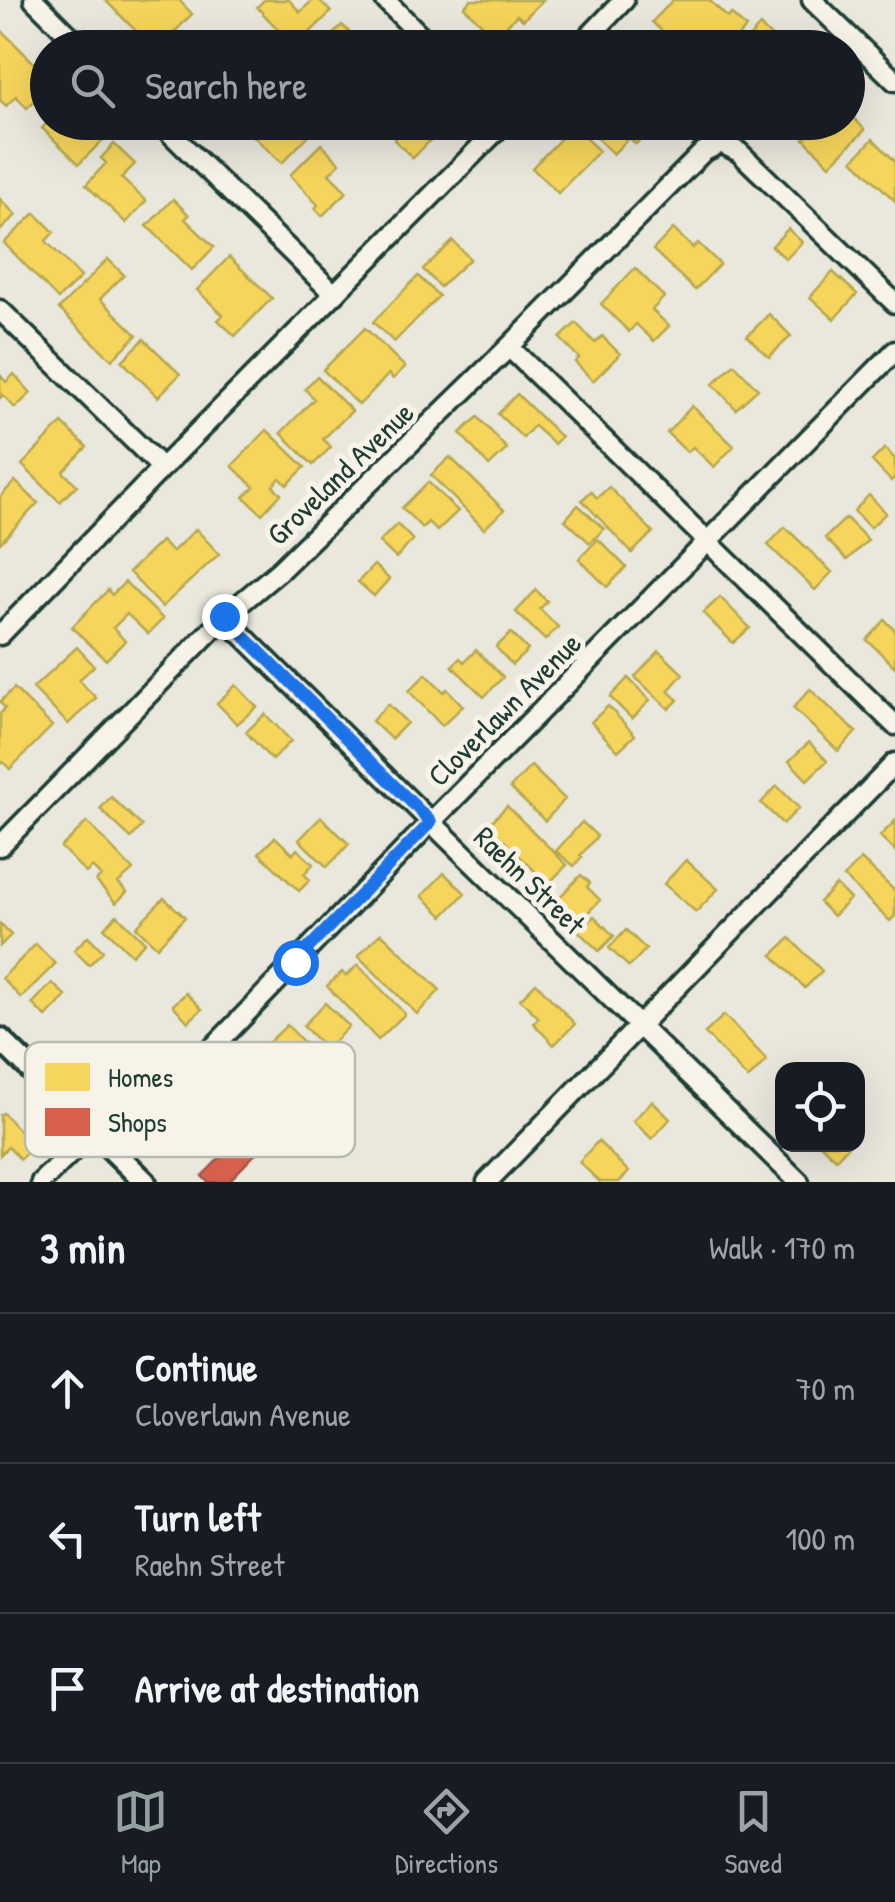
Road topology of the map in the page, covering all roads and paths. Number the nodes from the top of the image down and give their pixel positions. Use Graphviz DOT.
graph roads {
  1 [pos="34,0"];
  2 [pos="385,0"];
  3 [pos="624,0"];
  4 [pos="812,0"];
  5 [pos="64,30"];
  6 [pos="415,30"];
  7 [pos="595,30"];
  8 [pos="843,30"];
  9 [pos="865,52"];
  10 [pos="895,81"];
  11 [pos="177,140"];
  12 [pos="487,140"];
  13 [pos="335,296"];
  14 [pos="895,303"];
  15 [pos="0,310"];
  16 [pos="510,347"];
  17 [pos="895,351"];
  18 [pos="162,468"];
  19 [pos="706,542"];
  20 [pos="224,616"];
  21 [pos="0,636"];
  22 [pos="895,725"];
  23 [pos="895,764"];
  24 [pos="431,822"];
  25 [pos="0,846"];
  26 [pos="640,1025"];
  27 [pos="0,1039"];
  28 [pos="218,1042"];
  29 [pos="25,1063"];
  30 [pos="66,1157"];
  31 [pos="119,1157"];
  32 [pos="41,1182"];
  33 [pos="145,1182"];
  34 [pos="487,1182"];
  35 [pos="799,1182"];
  1 -- 5 [label="street"];
  2 -- 6 [label="street"];
  3 -- 7 [label="street"];
  4 -- 8 [label="street"];
  9 -- 10 [label="street"];
  11 -- 13 [label="street"];
  12 -- 13 [label="street"];
  13 -- 18 [label="street"];
  14 -- 16 [label="street, Groveland Avenue"];
  15 -- 18 [label="street"];
  16 -- 19 [label="street"];
  16 -- 20 [label="street, Groveland Avenue"];
  17 -- 19 [label="street, Cloverlawn Avenue"];
  18 -- 21 [label="street"];
  19 -- 22 [label="street"];
  19 -- 24 [label="street, Cloverlawn Avenue"];
  20 -- 24 [label="street, Raehn Street"];
  20 -- 25 [label="street, Groveland Avenue"];
  23 -- 26 [label="street"];
  24 -- 26 [label="street, Raehn Street"];
  24 -- 28 [label="street, Cloverlawn Avenue"];
  26 -- 34 [label="street"];
  26 -- 35 [label="street, Raehn Street"];
  27 -- 29 [label="street"];
  30 -- 32 [label="street"];
  31 -- 33 [label="street"];
}
